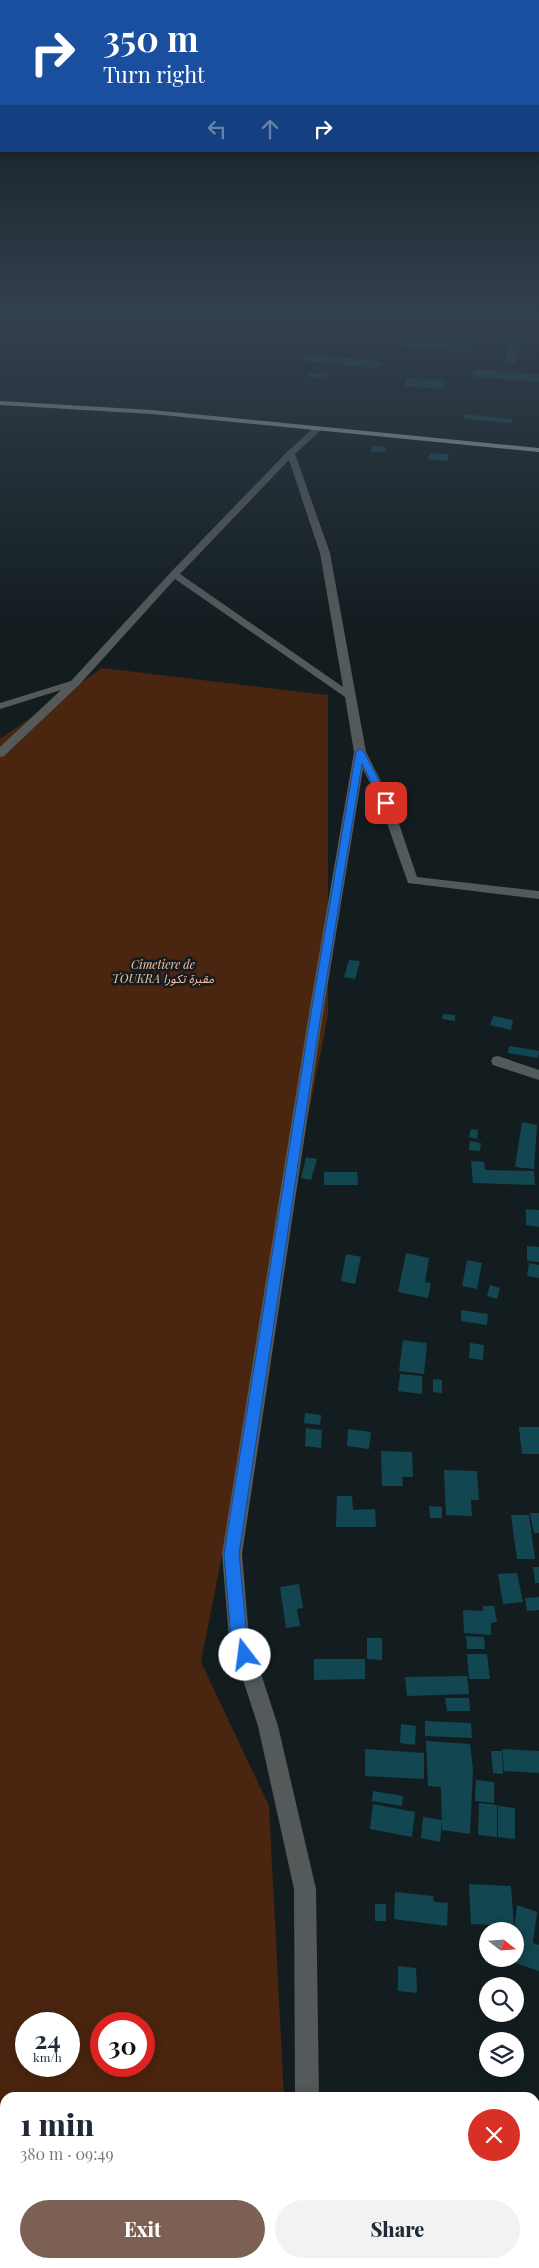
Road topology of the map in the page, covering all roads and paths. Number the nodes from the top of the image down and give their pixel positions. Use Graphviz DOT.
graph roads {
  1 [pos="203,417"];
  2 [pos="319,428"];
  3 [pos="539,450"];
  4 [pos="291,453"];
  5 [pos="174,574"];
  6 [pos="76,682"];
  7 [pos="350,696"];
  8 [pos="0,706"];
  9 [pos="360,752"];
  10 [pos="0,754"];
  11 [pos="539,895"];
  12 [pos="498,1061"];
  13 [pos="539,1075"];
  14 [pos="307,2092"];
  1 -- 2 [label="highway"];
  2 -- 3 [label="highway"];
  2 -- 4 [label="street"];
  4 -- 5 [label="street"];
  4 -- 7 [label="street"];
  5 -- 6 [label="street"];
  5 -- 7 [label="street"];
  6 -- 8 [label="street"];
  6 -- 10 [label="street"];
  7 -- 9 [label="street"];
  9 -- 11 [label="street"];
  9 -- 14 [label="street"];
  12 -- 13 [label="street"];
}
